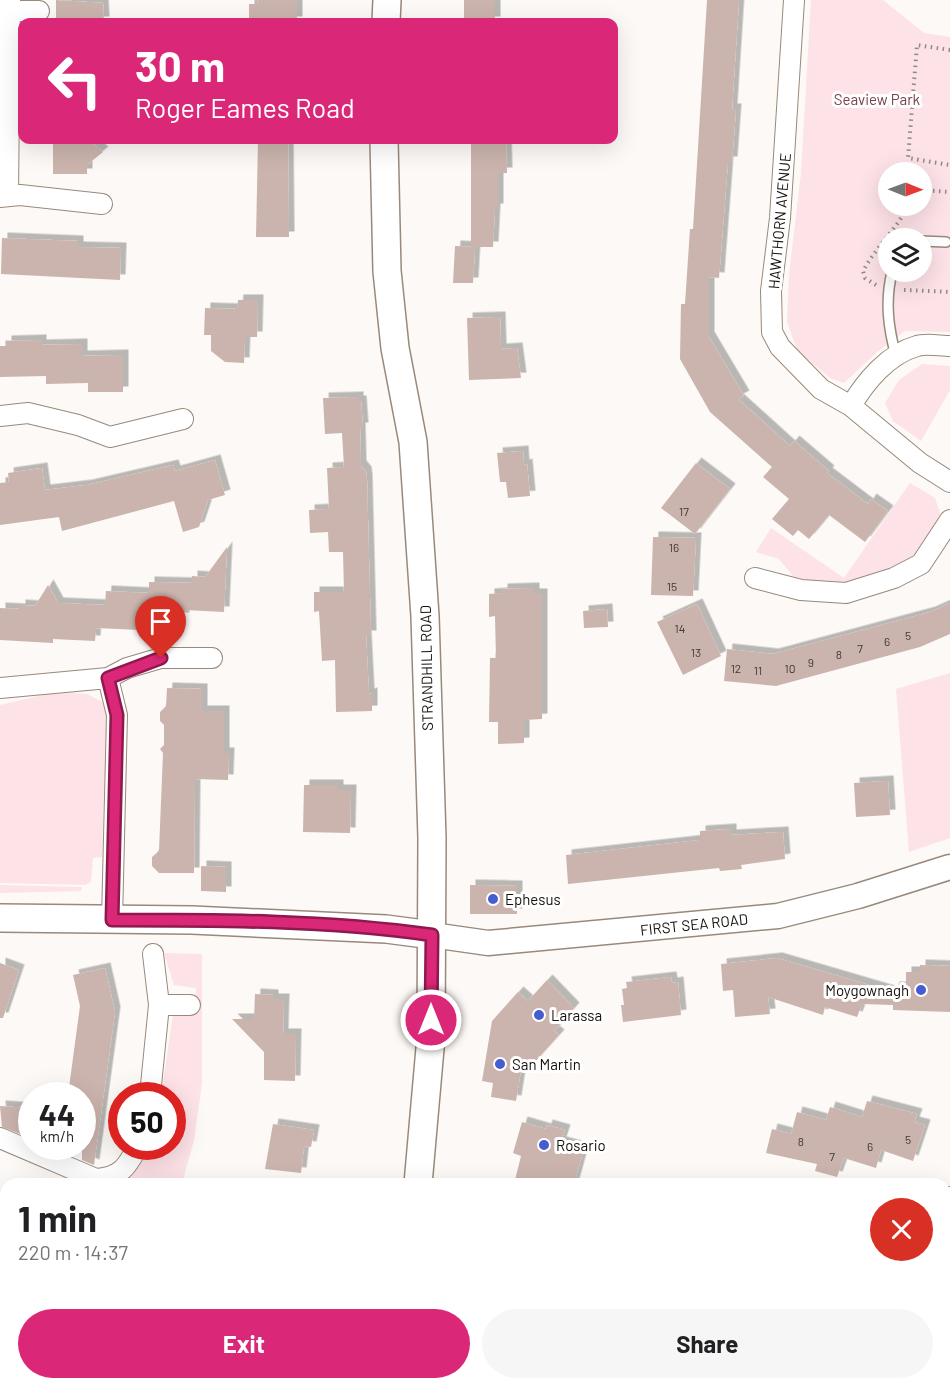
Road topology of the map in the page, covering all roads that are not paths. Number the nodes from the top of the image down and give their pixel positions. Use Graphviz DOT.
graph roads {
  1 [pos="387,0"];
  2 [pos="794,0"];
  3 [pos="10,5"];
  4 [pos="39,11"];
  5 [pos="386,18"];
  6 [pos="384,147"];
  7 [pos="4,197"];
  8 [pos="102,204"];
  9 [pos="932,242"];
  10 [pos="946,243"];
  11 [pos="890,282"];
  12 [pos="950,346"];
  13 [pos="896,356"];
  14 [pos="851,406"];
  15 [pos="0,416"];
  16 [pos="183,419"];
  17 [pos="950,482"];
  18 [pos="950,520"];
  19 [pos="755,578"];
  20 [pos="212,658"];
  21 [pos="108,678"];
  22 [pos="0,688"];
  23 [pos="950,867"];
  24 [pos="0,918"];
  25 [pos="112,920"];
  26 [pos="432,935"];
  27 [pos="153,954"];
  28 [pos="159,1005"];
  29 [pos="190,1005"];
  30 [pos="151,1082"];
  31 [pos="0,1138"];
  32 [pos="131,1160"];
  33 [pos="94,1178"];
  34 [pos="112,1178"];
  35 [pos="419,1178"];
  1 -- 5 [label="main road"];
  2 -- 14 [label="street, HAWTHORN AVENUE"];
  3 -- 4 [label="street"];
  3 -- 7 [label="street"];
  6 -- 26 [label="main road, STRANDHILL ROAD"];
  7 -- 8 [label="street"];
  9 -- 10 [label="lane"];
  11 -- 13 [label="lane"];
  12 -- 13 [label="street"];
  13 -- 14 [label="street"];
  14 -- 17 [label="street"];
  15 -- 16 [label="street"];
  18 -- 19 [label="street"];
  20 -- 21 [label="street"];
  21 -- 22 [label="street"];
  21 -- 25 [label="street"];
  23 -- 26 [label="street, FIRST SEA ROAD"];
  24 -- 25 [label="main road"];
  25 -- 26 [label="main road"];
  26 -- 35 [label="main road, STRANDHILL ROAD"];
  27 -- 28 [label="street"];
  28 -- 29 [label="street"];
  28 -- 30 [label="street"];
  31 -- 33 [label="street"];
  32 -- 34 [label="street"];
}
